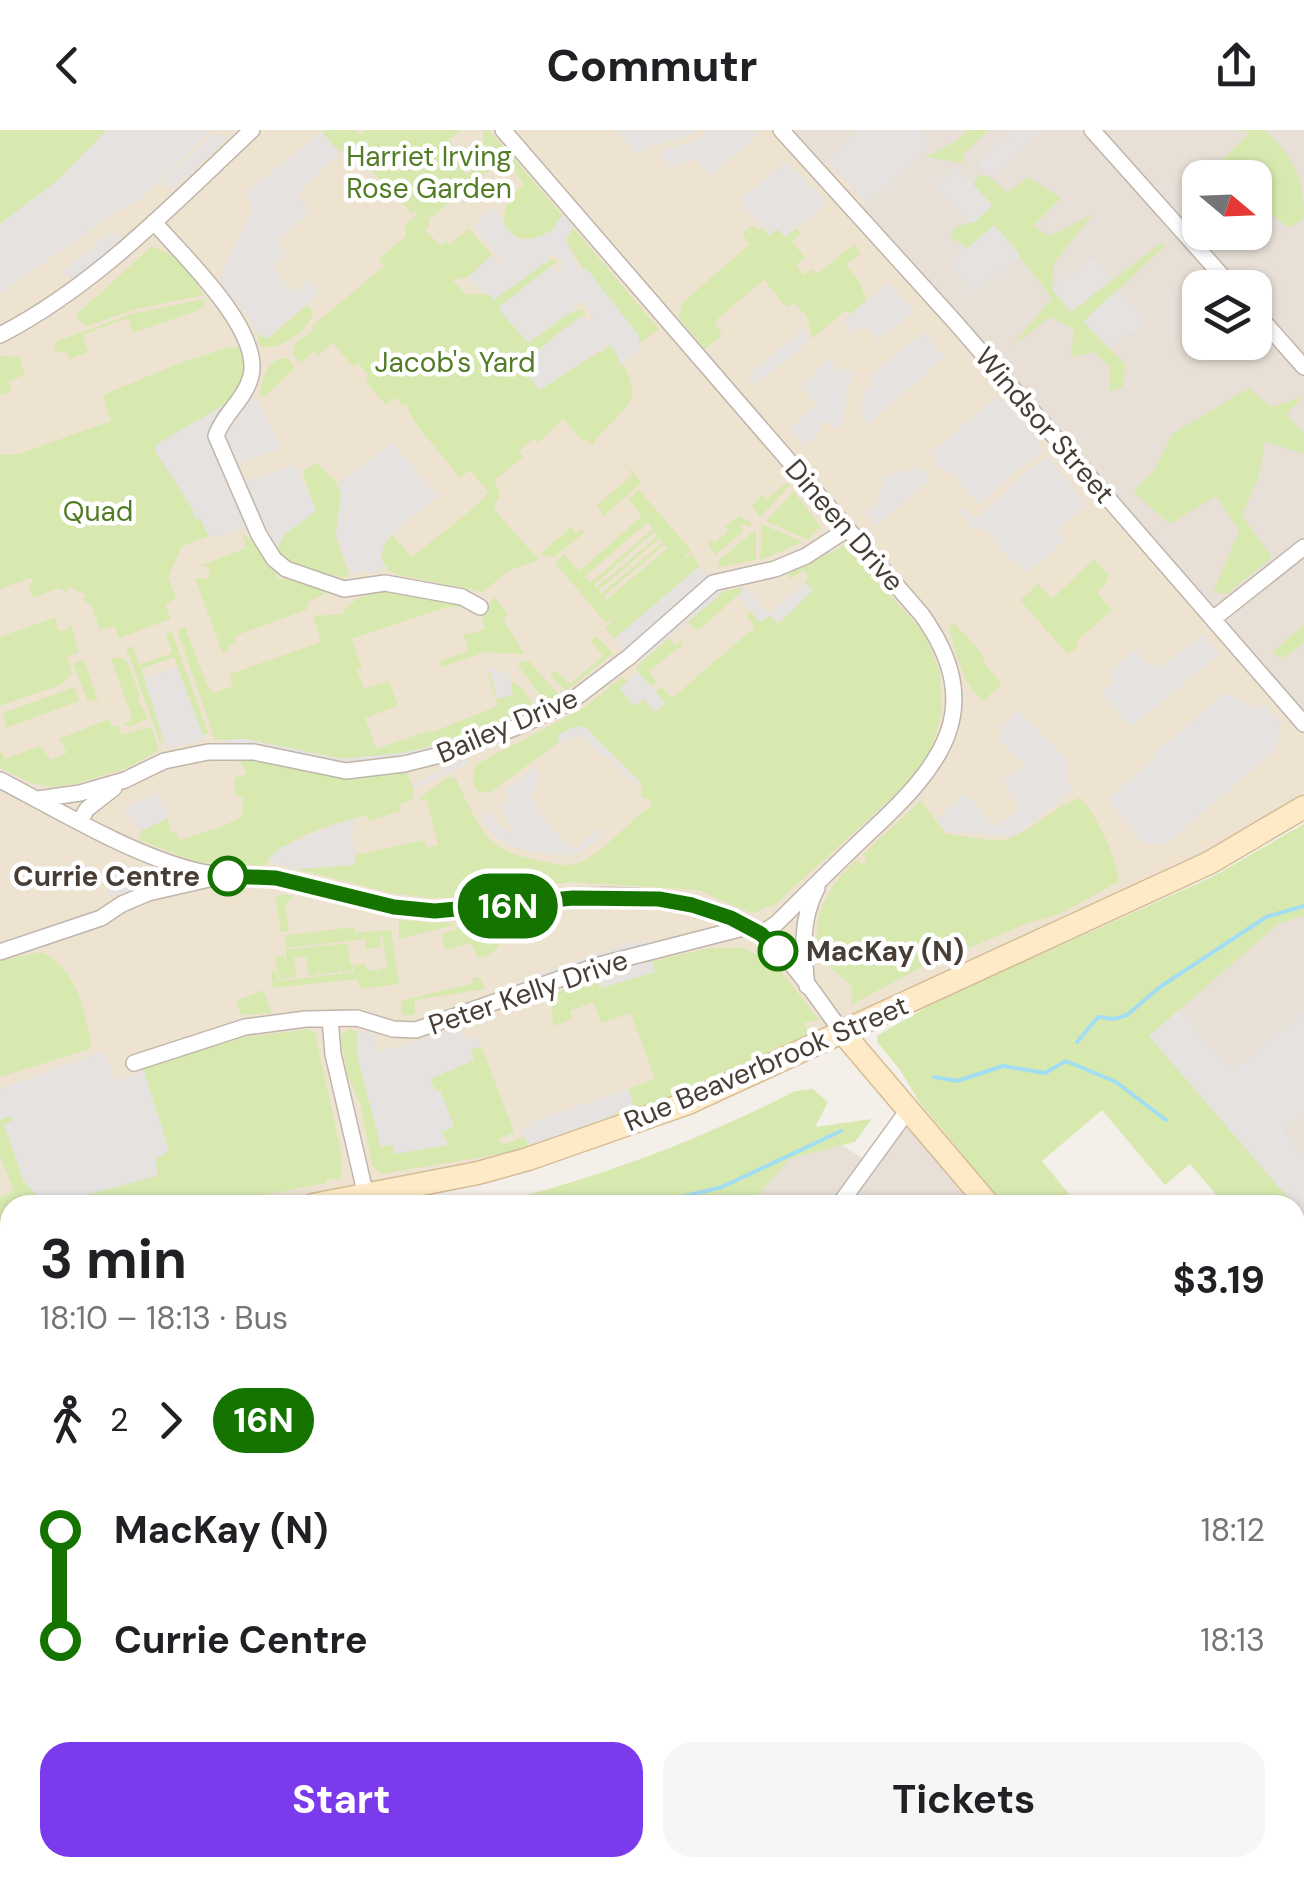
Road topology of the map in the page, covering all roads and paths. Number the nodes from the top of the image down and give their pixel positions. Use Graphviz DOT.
graph roads {
  1 [pos="252,130"];
  2 [pos="503,130"];
  3 [pos="782,130"];
  4 [pos="1092,130"];
  5 [pos="154,222"];
  6 [pos="1217,270"];
  7 [pos="1272,331"];
  8 [pos="0,335"];
  9 [pos="1304,367"];
  10 [pos="846,530"];
  11 [pos="1304,547"];
  12 [pos="480,607"];
  13 [pos="1213,620"];
  14 [pos="1304,724"];
  15 [pos="0,780"];
  16 [pos="125,780"];
  17 [pos="38,799"];
  18 [pos="1304,807"];
  19 [pos="80,821"];
  20 [pos="156,857"];
  21 [pos="222,876"];
  22 [pos="824,876"];
  23 [pos="148,893"];
  24 [pos="754,930"];
  25 [pos="0,952"];
  26 [pos="808,986"];
  27 [pos="330,1019"];
  28 [pos="843,1032"];
  29 [pos="134,1062"];
  30 [pos="908,1110"];
  31 [pos="366,1195"];
  32 [pos="370,1195"];
  33 [pos="847,1195"];
  34 [pos="980,1195"];
  1 -- 5 [label="street"];
  2 -- 10 [label="street, Dineen Drive"];
  3 -- 13 [label="street, Windsor Street"];
  4 -- 6 [label="street"];
  5 -- 8 [label="street"];
  5 -- 12 [label="street"];
  7 -- 9 [label="street"];
  10 -- 16 [label="street, Bailey Drive"];
  10 -- 22 [label="street, Dineen Drive"];
  11 -- 13 [label="street"];
  13 -- 14 [label="street, Windsor Street"];
  15 -- 17 [label="street"];
  16 -- 17 [label="street, Bailey Drive"];
  16 -- 19 [label="street, Bailey Drive"];
  17 -- 19 [label="street"];
  18 -- 28 [label="street, Rue Beaverbrook Street"];
  19 -- 20 [label="street"];
  20 -- 21 [label="street"];
  20 -- 23 [label="street"];
  21 -- 23 [label="street"];
  21 -- 24 [label="street"];
  22 -- 24 [label="street, Dineen Drive"];
  22 -- 26 [label="street"];
  23 -- 25 [label="street"];
  24 -- 26 [label="street"];
  24 -- 27 [label="street, Peter Kelly Drive"];
  26 -- 28 [label="street"];
  27 -- 29 [label="street, Peter Kelly Drive"];
  27 -- 31 [label="street"];
  28 -- 30 [label="street"];
  28 -- 32 [label="street, Rue Beaverbrook Street"];
  30 -- 33 [label="street"];
  30 -- 34 [label="street"];
}
